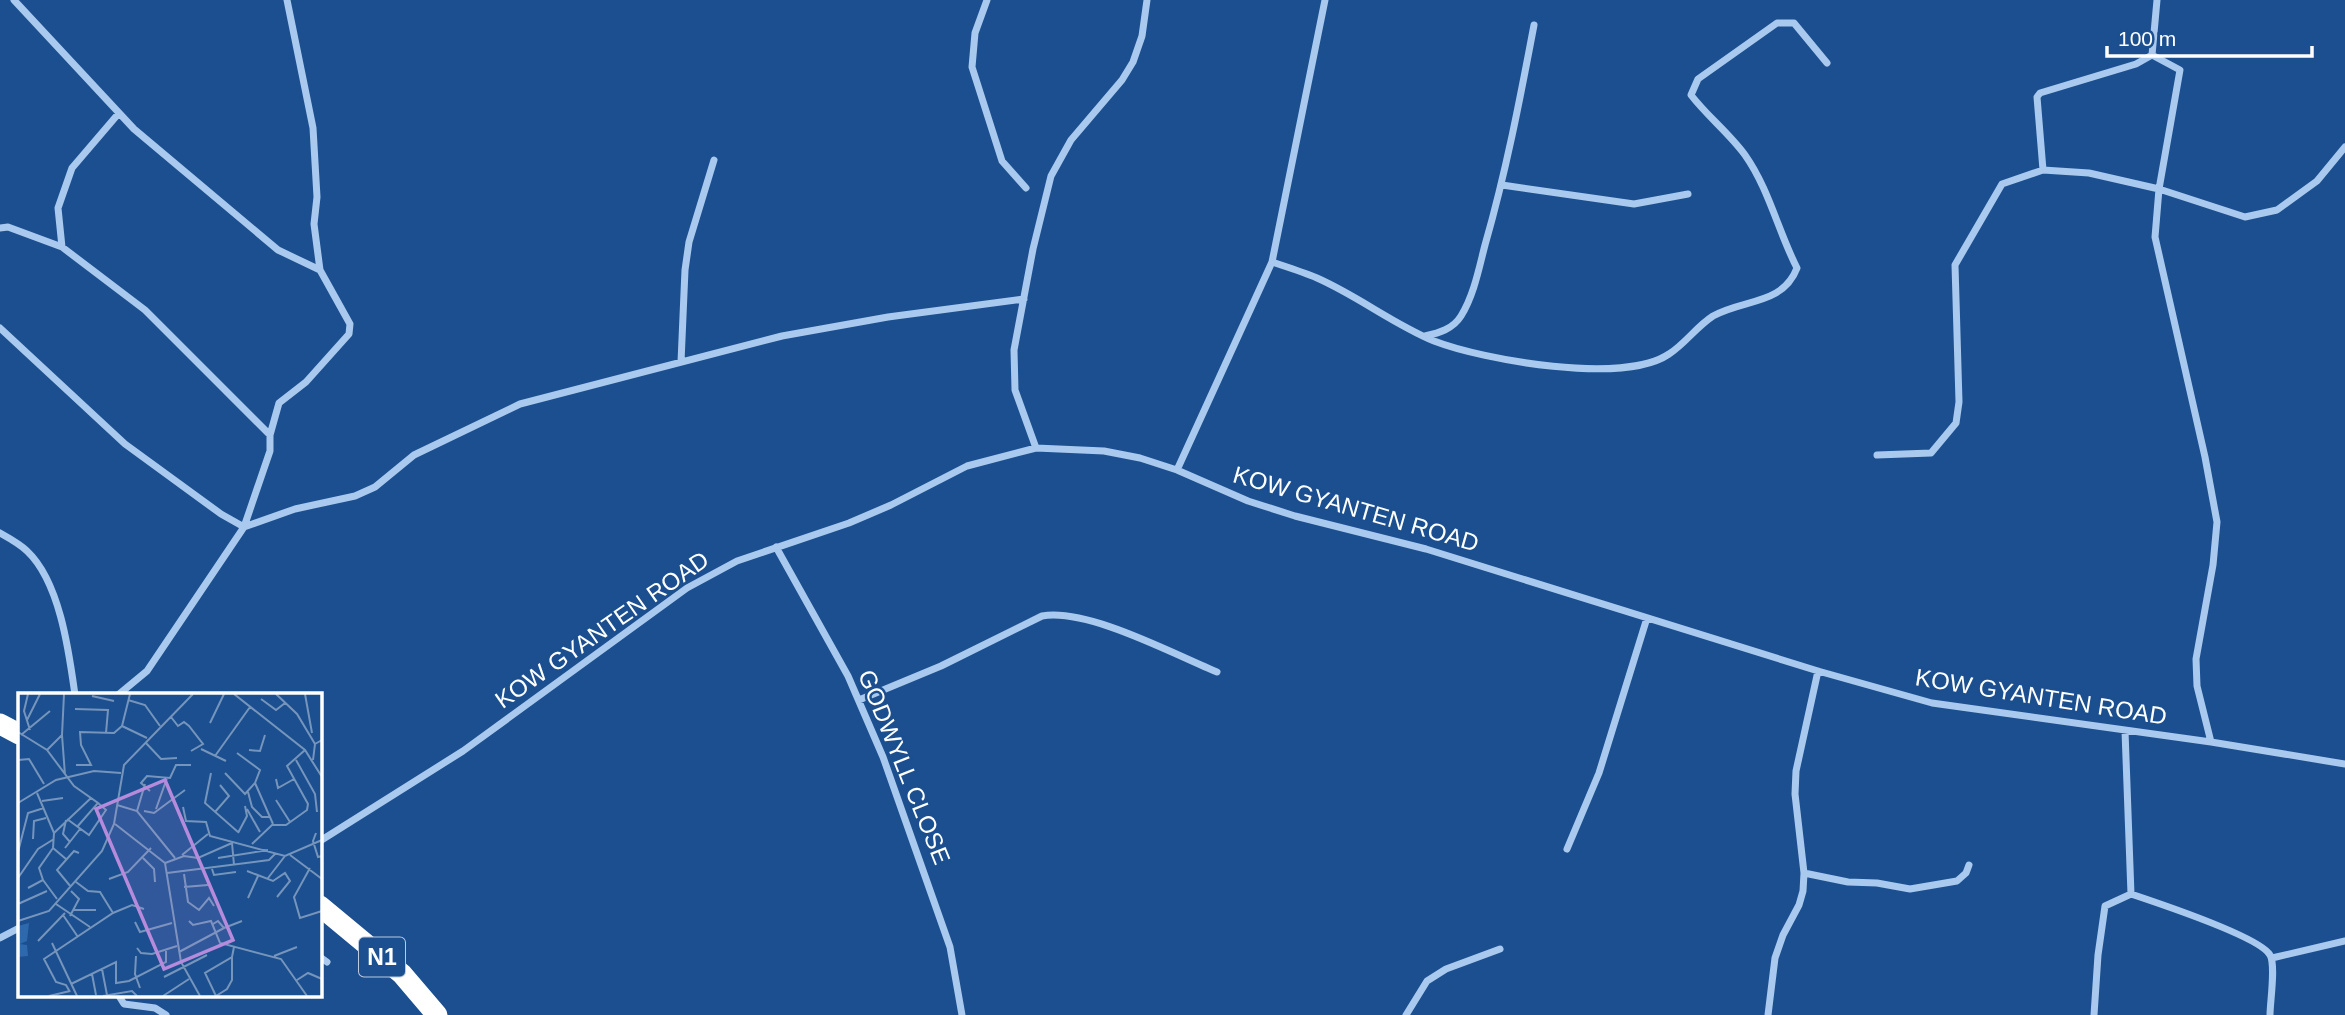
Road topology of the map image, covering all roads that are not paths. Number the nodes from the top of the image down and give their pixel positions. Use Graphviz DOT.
graph roads {
  1 [pos="14,0"];
  2 [pos="286,0"];
  3 [pos="987,0"];
  4 [pos="1147,0"];
  5 [pos="1325,0"];
  6 [pos="2157,0"];
  7 [pos="1534,24"];
  8 [pos="2152,55"];
  9 [pos="1827,64"];
  10 [pos="119,113"];
  11 [pos="2345,147"];
  12 [pos="714,160"];
  13 [pos="2043,170"];
  14 [pos="1502,185"];
  15 [pos="1026,188"];
  16 [pos="2159,189"];
  17 [pos="1688,194"];
  18 [pos="0,228"];
  19 [pos="62,247"];
  20 [pos="1272,262"];
  21 [pos="320,270"];
  22 [pos="1024,299"];
  23 [pos="0,328"];
  24 [pos="1424,337"];
  25 [pos="681,362"];
  26 [pos="270,435"];
  27 [pos="1036,448"];
  28 [pos="1877,455"];
  29 [pos="1177,470"];
  30 [pos="244,527"];
  31 [pos="0,533"];
  32 [pos="776,547"];
  33 [pos="1647,618"];
  34 [pos="1818,671"];
  35 [pos="1217,672"];
  36 [pos="75,693"];
  37 [pos="120,693"];
  38 [pos="859,700"];
  39 [pos="0,724"];
  40 [pos="2125,731"];
  41 [pos="18,733"];
  42 [pos="2211,742"];
  43 [pos="2345,764"];
  44 [pos="322,840"];
  45 [pos="1567,849"];
  46 [pos="1969,865"];
  47 [pos="1804,873"];
  48 [pos="2131,894"];
  49 [pos="322,908"];
  50 [pos="18,928"];
  51 [pos="0,937"];
  52 [pos="2345,941"];
  53 [pos="1500,949"];
  54 [pos="2272,958"];
  55 [pos="120,998"];
  56 [pos="166,1015"];
  57 [pos="436,1015"];
  58 [pos="962,1015"];
  59 [pos="1406,1015"];
  60 [pos="1768,1015"];
  61 [pos="2094,1015"];
  62 [pos="2270,1015"];
  1 -- 10 [label="street"];
  2 -- 21 [label="street"];
  3 -- 15 [label="street"];
  4 -- 22 [label="street"];
  5 -- 20 [label="street"];
  6 -- 8 [label="street"];
  7 -- 14 [label="street"];
  8 -- 13 [label="street"];
  8 -- 16 [label="street"];
  9 -- 24 [label="street"];
  10 -- 19 [label="street"];
  10 -- 21 [label="street"];
  11 -- 16 [label="street"];
  12 -- 25 [label="street"];
  13 -- 16 [label="street"];
  13 -- 28 [label="street"];
  14 -- 17 [label="street"];
  14 -- 24 [label="street"];
  16 -- 42 [label="street"];
  18 -- 19 [label="street"];
  19 -- 26 [label="street"];
  20 -- 24 [label="street"];
  20 -- 29 [label="street"];
  21 -- 26 [label="street"];
  22 -- 25 [label="street"];
  22 -- 27 [label="street"];
  23 -- 30 [label="street"];
  25 -- 30 [label="street"];
  26 -- 30 [label="street"];
  27 -- 29 [label="street, KOW GYANTEN ROAD"];
  27 -- 32 [label="street, KOW GYANTEN ROAD"];
  29 -- 33 [label="street, KOW GYANTEN ROAD"];
  30 -- 37 [label="street"];
  31 -- 36 [label="street"];
  32 -- 38 [label="street, GODWYLL CLOSE"];
  32 -- 44 [label="street, KOW GYANTEN ROAD"];
  33 -- 34 [label="street, KOW GYANTEN ROAD"];
  33 -- 45 [label="street"];
  34 -- 40 [label="street, KOW GYANTEN ROAD"];
  34 -- 47 [label="street"];
  35 -- 38 [label="street"];
  38 -- 58 [label="street, GODWYLL CLOSE"];
  39 -- 41 [label="highway"];
  40 -- 42 [label="street, KOW GYANTEN ROAD"];
  40 -- 48 [label="street"];
  42 -- 43 [label="street, KOW GYANTEN ROAD"];
  46 -- 47 [label="street"];
  47 -- 60 [label="street"];
  48 -- 54 [label="street"];
  48 -- 61 [label="street"];
  49 -- 57 [label="highway, N1"];
  50 -- 51 [label="street"];
  52 -- 54 [label="street"];
  53 -- 59 [label="street"];
  54 -- 62 [label="street"];
  55 -- 56 [label="street"];
}
